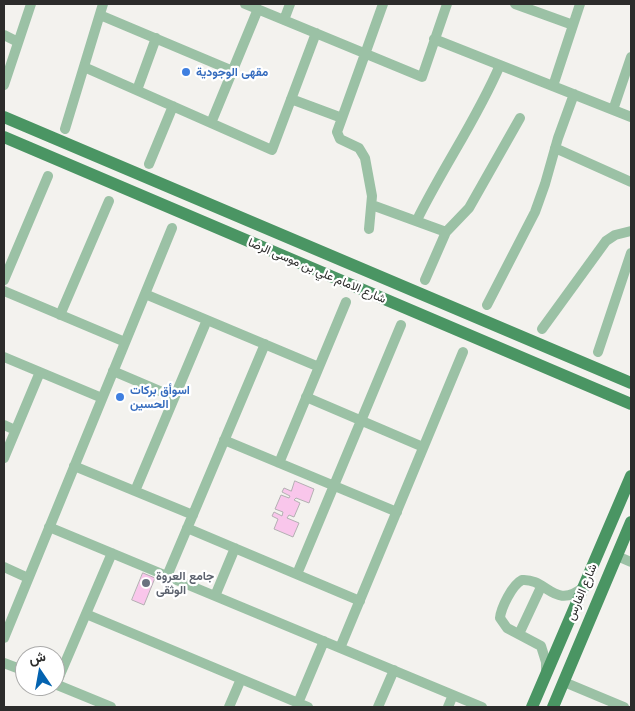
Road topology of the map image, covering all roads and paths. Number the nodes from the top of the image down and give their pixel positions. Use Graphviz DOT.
graph roads {
  1 [pos="31,4"];
  2 [pos="103,4"];
  3 [pos="245,4"];
  4 [pos="290,4"];
  5 [pos="383,4"];
  6 [pos="446,4"];
  7 [pos="515,4"];
  8 [pos="580,4"];
  9 [pos="258,9"];
  10 [pos="100,15"];
  11 [pos="284,20"];
  12 [pos="573,25"];
  13 [pos="316,33"];
  14 [pos="4,35"];
  15 [pos="156,38"];
  16 [pos="434,39"];
  17 [pos="18,42"];
  18 [pos="364,53"];
  19 [pos="631,57"];
  20 [pos="500,65"];
  21 [pos="84,68"];
  22 [pos="232,70"];
  23 [pos="4,85"];
  24 [pos="553,86"];
  25 [pos="137,90"];
  26 [pos="574,94"];
  27 [pos="291,99"];
  28 [pos="173,106"];
  29 [pos="613,110"];
  30 [pos="4,117"];
  31 [pos="631,117"];
  32 [pos="342,118"];
  33 [pos="520,118"];
  34 [pos="211,123"];
  35 [pos="65,128"];
  36 [pos="4,137"];
  37 [pos="555,148"];
  38 [pos="149,164"];
  39 [pos="48,176"];
  40 [pos="631,182"];
  41 [pos="109,201"];
  42 [pos="372,205"];
  43 [pos="418,220"];
  44 [pos="172,228"];
  45 [pos="369,229"];
  46 [pos="631,231"];
  47 [pos="446,232"];
  48 [pos="631,253"];
  49 [pos="4,280"];
  50 [pos="425,280"];
  51 [pos="4,292"];
  52 [pos="145,294"];
  53 [pos="346,302"];
  54 [pos="487,306"];
  55 [pos="60,315"];
  56 [pos="207,320"];
  57 [pos="401,325"];
  58 [pos="542,328"];
  59 [pos="125,342"];
  60 [pos="265,344"];
  61 [pos="463,352"];
  62 [pos="598,352"];
  63 [pos="4,357"];
  64 [pos="319,367"];
  65 [pos="113,371"];
  66 [pos="40,372"];
  67 [pos="618,378"];
  68 [pos="631,383"];
  69 [pos="610,395"];
  70 [pos="174,397"];
  71 [pos="306,397"];
  72 [pos="102,398"];
  73 [pos="631,404"];
  74 [pos="361,420"];
  75 [pos="4,426"];
  76 [pos="16,430"];
  77 [pos="224,440"];
  78 [pos="424,447"];
  79 [pos="4,458"];
  80 [pos="278,463"];
  81 [pos="74,466"];
  82 [pos="631,476"];
  83 [pos="334,486"];
  84 [pos="135,491"];
  85 [pos="397,512"];
  86 [pos="193,516"];
  87 [pos="631,522"];
  88 [pos="49,527"];
  89 [pos="187,528"];
  90 [pos="235,548"];
  91 [pos="112,553"];
  92 [pos="617,556"];
  93 [pos="631,562"];
  94 [pos="4,567"];
  95 [pos="296,574"];
  96 [pos="167,576"];
  97 [pos="28,578"];
  98 [pos="584,586"];
  99 [pos="541,587"];
  100 [pos="215,596"];
  101 [pos="360,601"];
  102 [pos="86,614"];
  103 [pos="518,634"];
  104 [pos="4,638"];
  105 [pos="324,641"];
  106 [pos="340,648"];
  107 [pos="65,663"];
  108 [pos="394,670"];
  109 [pos="545,676"];
  110 [pos="241,679"];
  111 [pos="564,682"];
  112 [pos="65,688"];
  113 [pos="453,695"];
  114 [pos="303,705"];
  115 [pos="111,707"];
  116 [pos="229,707"];
  117 [pos="378,707"];
  118 [pos="448,707"];
  119 [pos="482,707"];
  120 [pos="532,707"];
  121 [pos="553,707"];
  122 [pos="624,707"];
  1 -- 17 [label="street"];
  2 -- 10 [label="street"];
  3 -- 9 [label="street"];
  4 -- 11 [label="street"];
  5 -- 18 [label="street"];
  6 -- 16 [label="street"];
  7 -- 12 [label="street"];
  8 -- 12 [label="street"];
  9 -- 11 [label="street"];
  9 -- 22 [label="street"];
  10 -- 15 [label="street"];
  10 -- 21 [label="street"];
  11 -- 13 [label="street"];
  12 -- 24 [label="street"];
  13 -- 18 [label="street"];
  13 -- 27 [label="street"];
  14 -- 17 [label="street"];
  15 -- 22 [label="street"];
  15 -- 25 [label="street"];
  16 -- 18 [label="street"];
  16 -- 20 [label="street"];
  17 -- 23 [label="street"];
  18 -- 32 [label="street"];
  19 -- 29 [label="street"];
  20 -- 24 [label="street"];
  20 -- 43 [label="street"];
  21 -- 25 [label="street"];
  21 -- 35 [label="street"];
  22 -- 34 [label="street"];
  24 -- 26 [label="street"];
  25 -- 28 [label="street"];
  26 -- 29 [label="street"];
  26 -- 37 [label="street"];
  27 -- 32 [label="street"];
  27 -- 34 [label="street"];
  28 -- 34 [label="street"];
  28 -- 38 [label="street"];
  29 -- 31 [label="street"];
  30 -- 67 [label="main road, شارع الامام علي بن موسى الرضا"];
  32 -- 42 [label="street"];
  33 -- 47 [label="street"];
  36 -- 69 [label="main road, شارع الامام علي بن موسى الرضا"];
  37 -- 40 [label="street"];
  37 -- 54 [label="street"];
  39 -- 49 [label="street"];
  41 -- 55 [label="street"];
  42 -- 43 [label="street"];
  42 -- 45 [label="street"];
  43 -- 47 [label="street"];
  44 -- 52 [label="street"];
  46 -- 58 [label="street"];
  47 -- 50 [label="street"];
  48 -- 62 [label="street"];
  51 -- 55 [label="street"];
  52 -- 56 [label="street"];
  52 -- 59 [label="street"];
  53 -- 64 [label="street"];
  55 -- 59 [label="street"];
  56 -- 60 [label="street"];
  56 -- 70 [label="street"];
  57 -- 74 [label="street"];
  59 -- 65 [label="street"];
  60 -- 64 [label="street"];
  60 -- 77 [label="street"];
  61 -- 78 [label="street"];
  63 -- 66 [label="street"];
  64 -- 71 [label="street"];
  65 -- 70 [label="street"];
  65 -- 72 [label="street"];
  66 -- 72 [label="street"];
  66 -- 76 [label="street"];
  67 -- 68 [label="main road, شارع الامام علي بن موسى الرضا"];
  67 -- 69 [label="main road"];
  69 -- 73 [label="main road, شارع الامام علي بن موسى الرضا"];
  70 -- 84 [label="street"];
  71 -- 74 [label="street"];
  71 -- 80 [label="street"];
  72 -- 81 [label="street"];
  74 -- 78 [label="street"];
  74 -- 83 [label="street"];
  75 -- 76 [label="street"];
  76 -- 79 [label="street"];
  77 -- 80 [label="street"];
  77 -- 86 [label="street"];
  78 -- 85 [label="street"];
  80 -- 83 [label="street"];
  81 -- 84 [label="street"];
  81 -- 88 [label="street"];
  82 -- 98 [label="main road, شارع الفارس"];
  83 -- 85 [label="street"];
  83 -- 95 [label="street"];
  84 -- 86 [label="street"];
  85 -- 101 [label="street"];
  86 -- 89 [label="street"];
  87 -- 92 [label="main road, شارع الفارس"];
  88 -- 91 [label="street"];
  88 -- 97 [label="street"];
  89 -- 90 [label="street"];
  89 -- 96 [label="street"];
  90 -- 95 [label="street"];
  90 -- 100 [label="street"];
  91 -- 96 [label="street"];
  91 -- 102 [label="street"];
  92 -- 93 [label="street"];
  92 -- 111 [label="main road, شارع الفارس"];
  94 -- 97 [label="street"];
  95 -- 101 [label="street"];
  96 -- 100 [label="street"];
  97 -- 104 [label="street"];
  98 -- 99 [label="street"];
  98 -- 109 [label="main road, شارع الفارس"];
  99 -- 103 [label="street"];
  99 -- 103 [label="street"];
  100 -- 105 [label="street"];
  101 -- 106 [label="street"];
  102 -- 107 [label="street"];
  102 -- 110 [label="street"];
  103 -- 109 [label="street"];
  105 -- 106 [label="street"];
  105 -- 114 [label="street"];
  106 -- 108 [label="street"];
  108 -- 113 [label="street"];
  108 -- 117 [label="street"];
  109 -- 120 [label="main road, شارع الفارس"];
  110 -- 114 [label="street"];
  110 -- 116 [label="street"];
  111 -- 121 [label="main road, شارع الفارس"];
  111 -- 122 [label="street"];
  112 -- 115 [label="street"];
  113 -- 118 [label="street"];
  113 -- 119 [label="street"];
}
